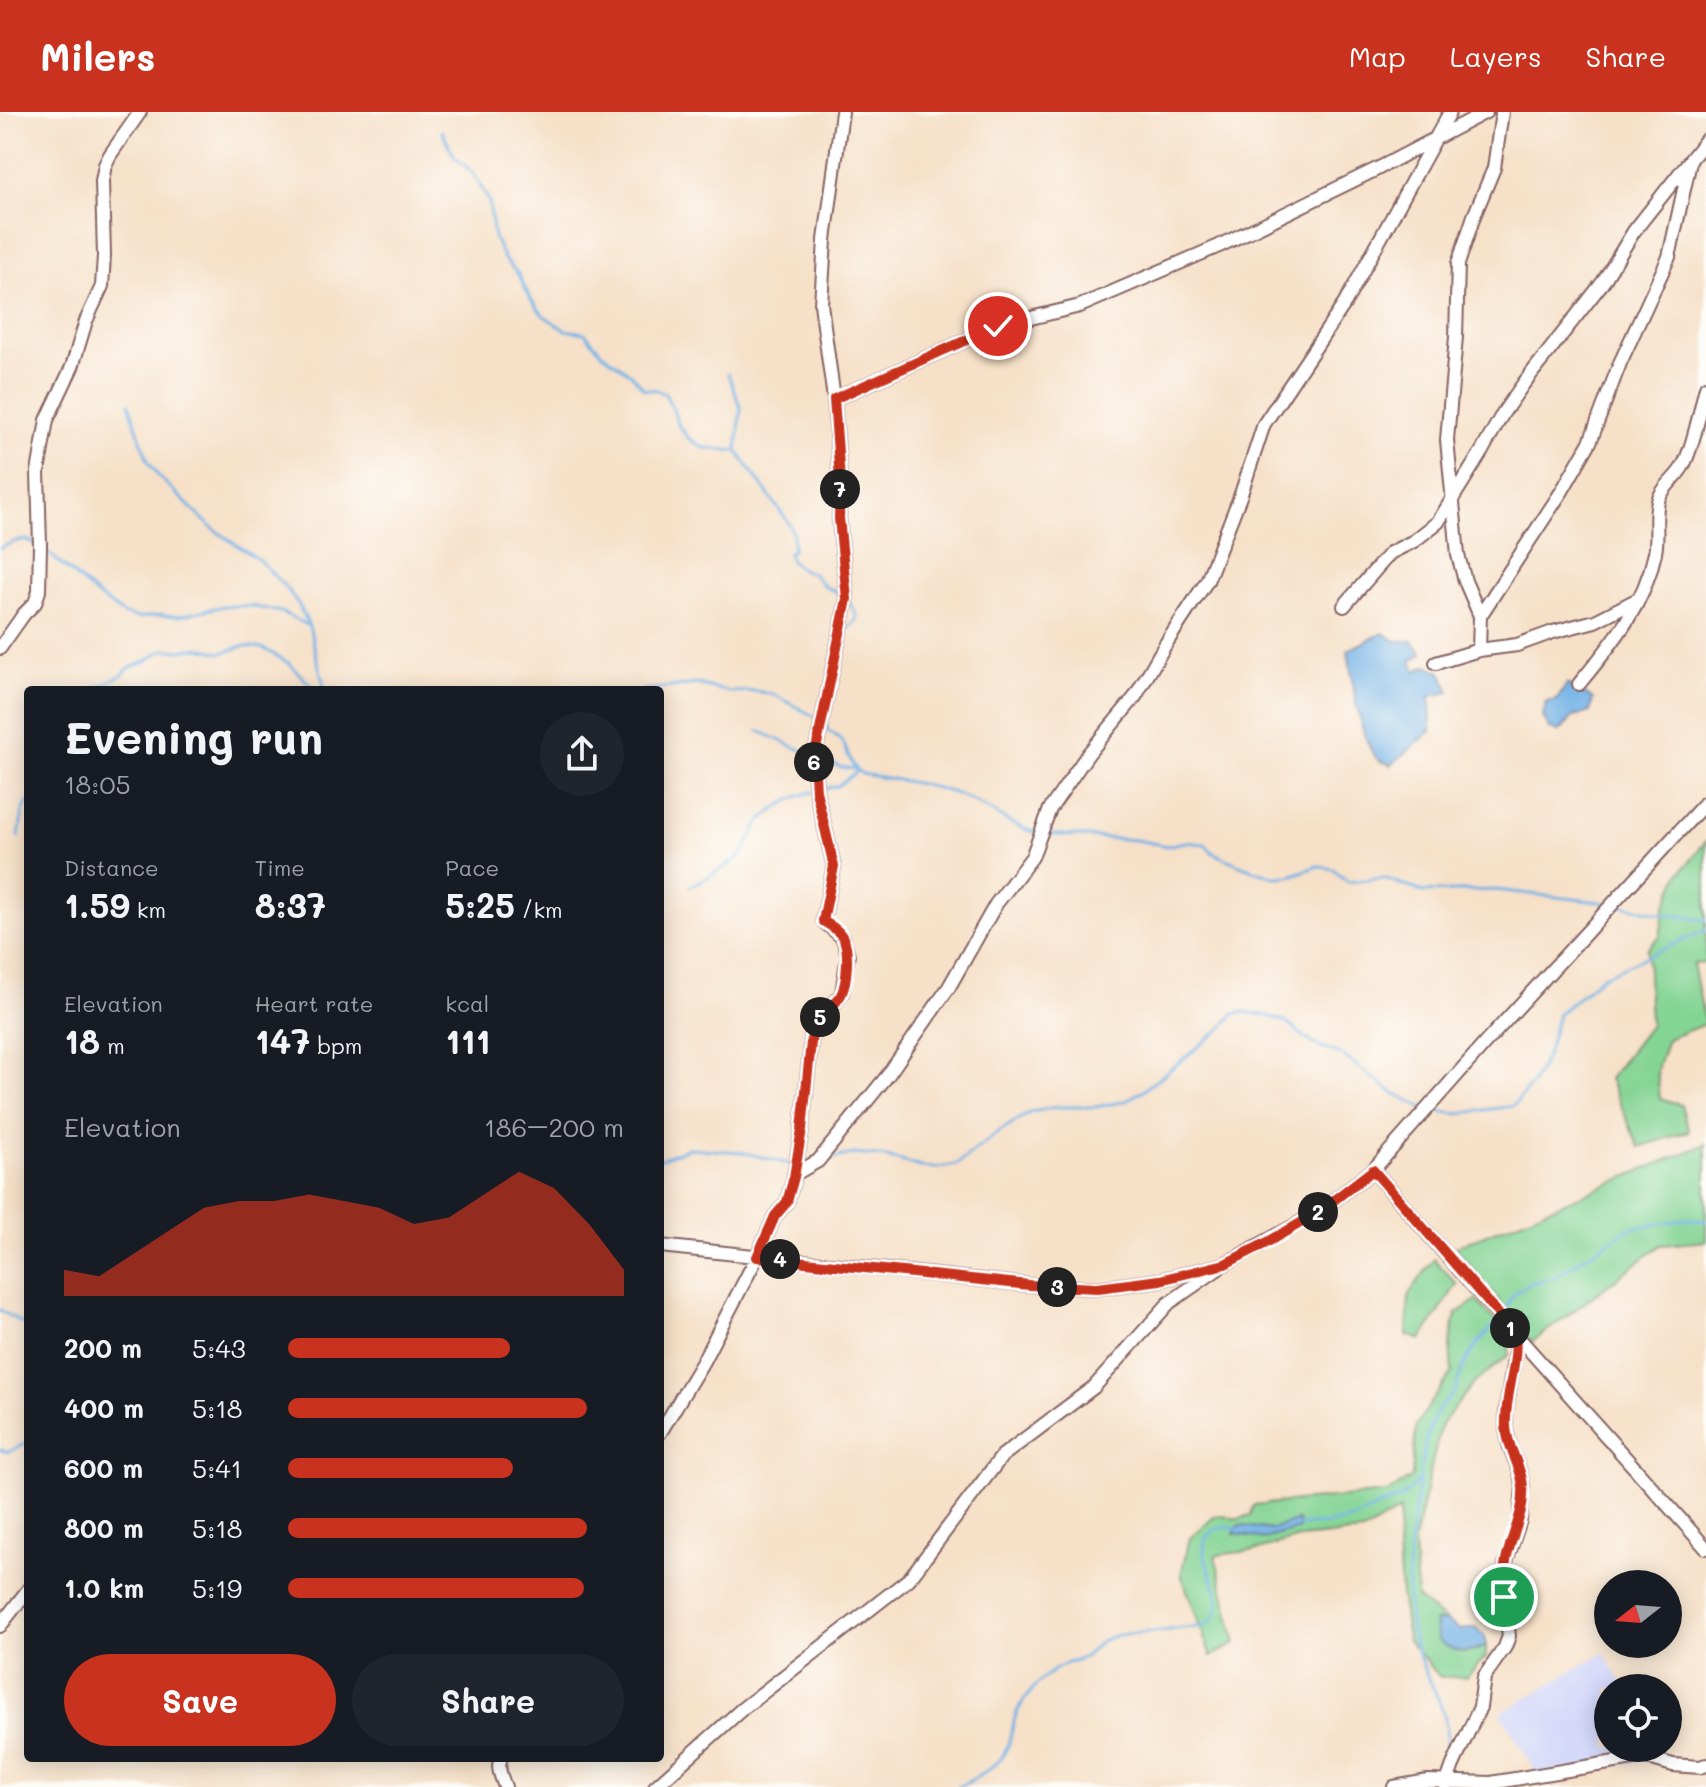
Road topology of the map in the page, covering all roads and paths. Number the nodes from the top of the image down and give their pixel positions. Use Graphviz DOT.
graph roads {
  1 [pos="140,112"];
  2 [pos="842,112"];
  3 [pos="1450,112"];
  4 [pos="1486,112"];
  5 [pos="1502,112"];
  6 [pos="1439,136"];
  7 [pos="1706,140"];
  8 [pos="1691,159"];
  9 [pos="1706,387"];
  10 [pos="834,399"];
  11 [pos="1454,498"];
  12 [pos="1639,599"];
  13 [pos="1344,606"];
  14 [pos="1480,616"];
  15 [pos="0,648"];
  16 [pos="1479,650"];
  17 [pos="1436,663"];
  18 [pos="1579,684"];
  19 [pos="1706,802"];
  20 [pos="1373,1170"];
  21 [pos="794,1177"];
  22 [pos="664,1246"];
  23 [pos="757,1257"];
  24 [pos="1225,1264"];
  25 [pos="1515,1333"];
  26 [pos="664,1426"];
  27 [pos="1706,1548"];
  28 [pos="24,1595"];
  29 [pos="0,1626"];
  30 [pos="499,1762"];
  31 [pos="1706,1765"];
  32 [pos="1445,1784"];
  33 [pos="505,1787"];
  34 [pos="655,1787"];
  35 [pos="1394,1787"];
  1 -- 15 [label="street"];
  2 -- 10 [label="street"];
  3 -- 6 [label="street"];
  4 -- 6 [label="street"];
  5 -- 11 [label="street"];
  6 -- 10 [label="street"];
  6 -- 21 [label="street"];
  7 -- 8 [label="street"];
  8 -- 11 [label="street"];
  8 -- 14 [label="street"];
  9 -- 12 [label="street"];
  10 -- 21 [label="street"];
  11 -- 13 [label="street"];
  11 -- 14 [label="street"];
  12 -- 16 [label="street"];
  12 -- 18 [label="street"];
  14 -- 16 [label="street"];
  16 -- 17 [label="street"];
  19 -- 20 [label="street"];
  20 -- 24 [label="street"];
  20 -- 25 [label="street"];
  21 -- 23 [label="street"];
  22 -- 23 [label="street"];
  23 -- 24 [label="street"];
  23 -- 26 [label="street"];
  24 -- 34 [label="street"];
  25 -- 27 [label="street"];
  25 -- 32 [label="street"];
  28 -- 29 [label="street"];
  30 -- 33 [label="street"];
  31 -- 32 [label="street"];
  32 -- 35 [label="street"];
}
